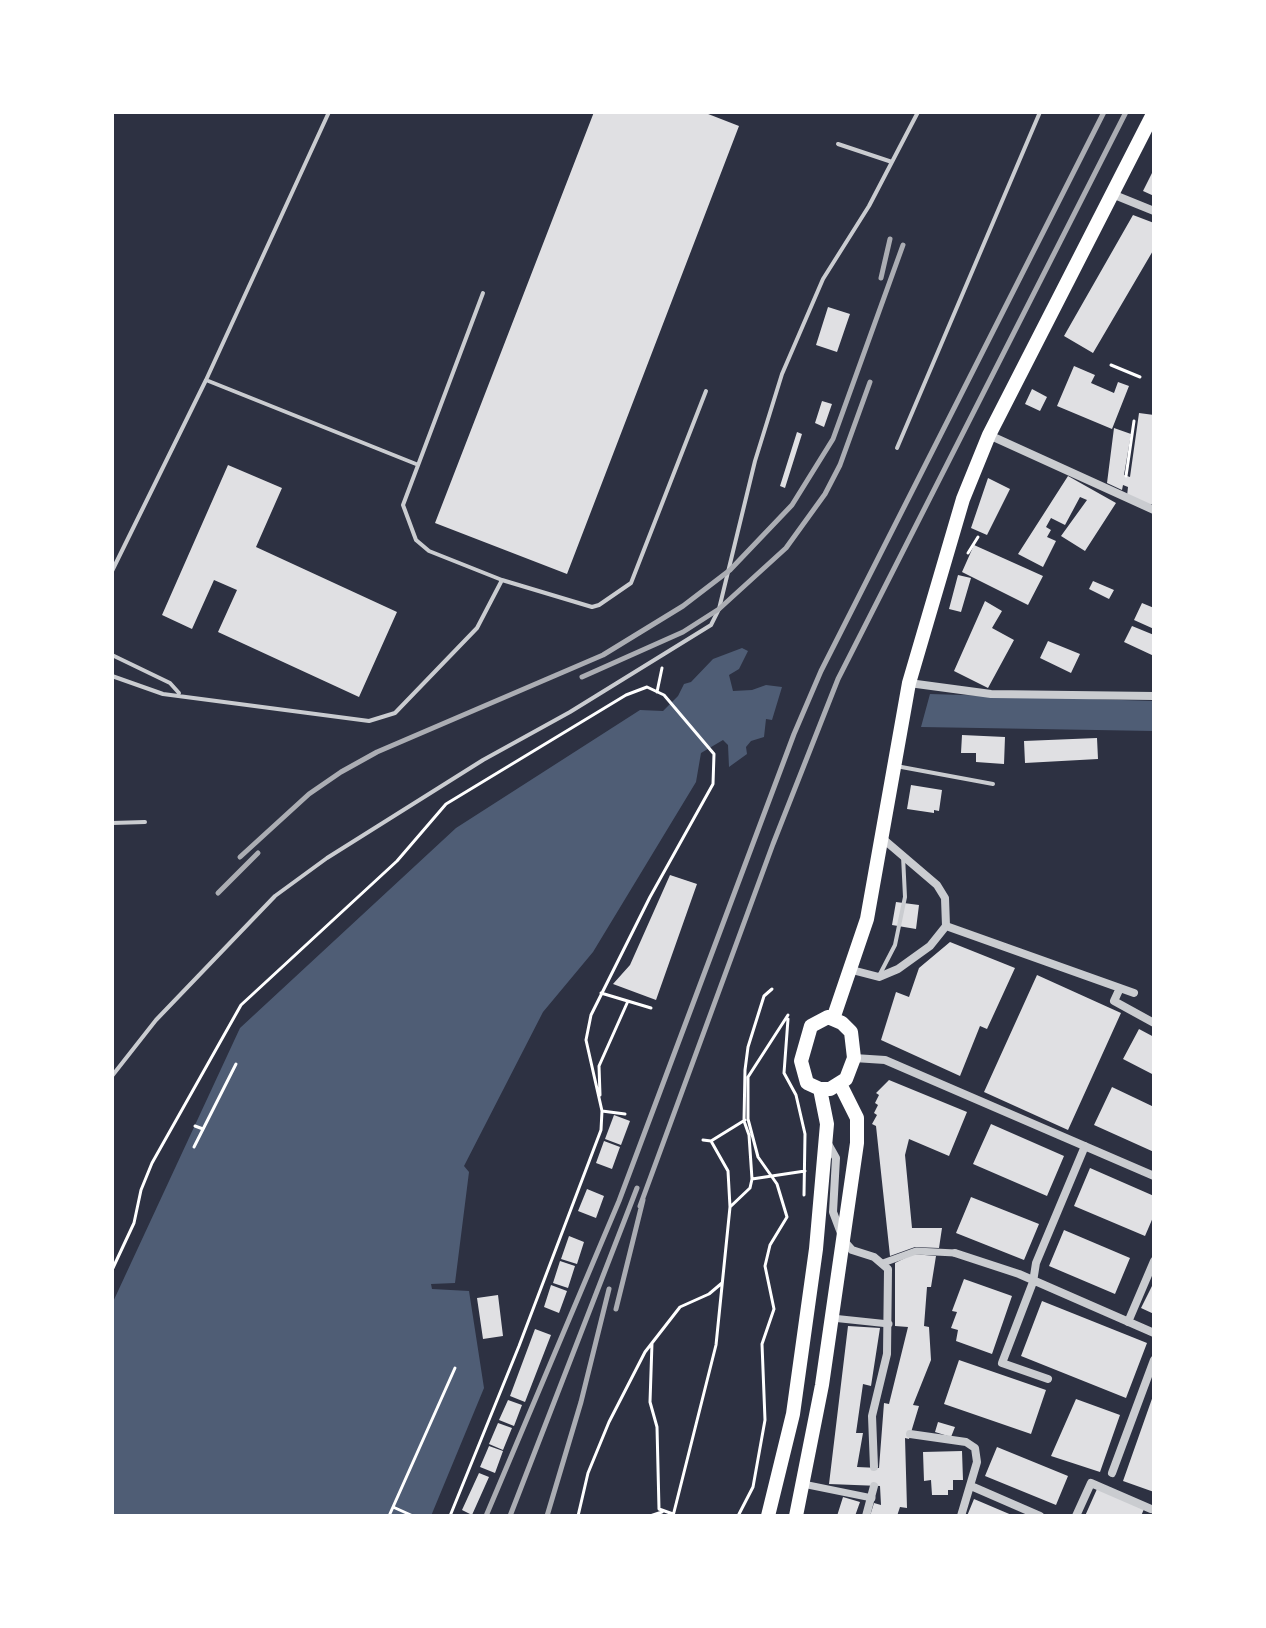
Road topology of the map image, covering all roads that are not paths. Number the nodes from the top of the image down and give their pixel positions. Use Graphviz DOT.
graph roads {
  1 [pos="329,112"];
  2 [pos="918,112"];
  3 [pos="1040,112"];
  4 [pos="1154,112"];
  5 [pos="838,144"];
  6 [pos="892,162"];
  7 [pos="1111,193"];
  8 [pos="1154,211"];
  9 [pos="483,293"];
  10 [pos="206,380"];
  11 [pos="706,391"];
  12 [pos="989,435"];
  13 [pos="897,448"];
  14 [pos="417,465"];
  15 [pos="1154,510"];
  16 [pos="112,571"];
  17 [pos="502,580"];
  18 [pos="112,655"];
  19 [pos="112,676"];
  20 [pos="908,686"];
  21 [pos="180,694"];
  22 [pos="1154,696"];
  23 [pos="893,766"];
  24 [pos="993,784"];
  25 [pos="145,822"];
  26 [pos="112,823"];
  27 [pos="882,838"];
  28 [pos="902,853"];
  29 [pos="946,926"];
  30 [pos="852,970"];
  31 [pos="879,977"];
  32 [pos="1120,988"];
  33 [pos="1134,993"];
  34 [pos="833,1019"];
  35 [pos="1154,1023"];
  36 [pos="854,1058"];
  37 [pos="112,1076"];
  38 [pos="840,1084"];
  39 [pos="820,1089"];
  40 [pos="825,1140"];
  41 [pos="1085,1146"];
  42 [pos="1154,1176"];
  43 [pos="845,1240"];
  44 [pos="859,1252"];
  45 [pos="955,1253"];
  46 [pos="1154,1261"];
  47 [pos="883,1263"];
  48 [pos="1033,1282"];
  49 [pos="832,1318"];
  50 [pos="1128,1322"];
  51 [pos="889,1324"];
  52 [pos="1154,1333"];
  53 [pos="1154,1360"];
  54 [pos="1048,1379"];
  55 [pos="910,1434"];
  56 [pos="874,1467"];
  57 [pos="1112,1473"];
  58 [pos="803,1484"];
  59 [pos="874,1486"];
  60 [pos="971,1486"];
  61 [pos="872,1498"];
  62 [pos="1151,1509"];
  63 [pos="768,1516"];
  64 [pos="796,1516"];
  65 [pos="866,1516"];
  66 [pos="961,1516"];
  67 [pos="1040,1516"];
  68 [pos="1076,1516"];
  1 -- 10 [label="lane"];
  2 -- 6 [label="lane"];
  3 -- 13 [label="lane"];
  4 -- 7 [label="main road"];
  5 -- 6 [label="lane"];
  6 -- 37 [label="lane"];
  7 -- 8 [label="street"];
  7 -- 12 [label="main road"];
  9 -- 14 [label="lane"];
  10 -- 14 [label="lane"];
  10 -- 16 [label="lane"];
  11 -- 17 [label="lane"];
  12 -- 15 [label="street"];
  12 -- 20 [label="main road"];
  14 -- 17 [label="lane"];
  17 -- 21 [label="lane"];
  18 -- 21 [label="lane"];
  19 -- 21 [label="lane"];
  20 -- 22 [label="street"];
  20 -- 23 [label="main road"];
  23 -- 24 [label="lane"];
  23 -- 27 [label="main road"];
  25 -- 26 [label="lane"];
  27 -- 28 [label="street"];
  27 -- 30 [label="main road"];
  28 -- 29 [label="street"];
  28 -- 31 [label="lane"];
  29 -- 31 [label="street"];
  29 -- 32 [label="street"];
  30 -- 31 [label="street"];
  30 -- 34 [label="main road"];
  32 -- 33 [label="street"];
  32 -- 35 [label="street"];
  34 -- 36 [label="main road"];
  34 -- 39 [label="main road"];
  36 -- 38 [label="main road"];
  36 -- 41 [label="street"];
  38 -- 39 [label="main road"];
  38 -- 43 [label="main road"];
  39 -- 40 [label="main road"];
  40 -- 43 [label="street"];
  40 -- 63 [label="main road"];
  41 -- 42 [label="street"];
  41 -- 48 [label="street"];
  43 -- 44 [label="street"];
  43 -- 44 [label="street"];
  43 -- 49 [label="main road"];
  44 -- 47 [label="street"];
  45 -- 47 [label="street"];
  45 -- 48 [label="street"];
  46 -- 50 [label="street"];
  47 -- 51 [label="street"];
  48 -- 50 [label="street"];
  48 -- 54 [label="street"];
  49 -- 51 [label="street"];
  49 -- 58 [label="main road"];
  50 -- 52 [label="street"];
  51 -- 56 [label="street"];
  53 -- 57 [label="street"];
  55 -- 60 [label="street"];
  58 -- 61 [label="street"];
  58 -- 64 [label="main road"];
  59 -- 61 [label="street"];
  60 -- 66 [label="street"];
  60 -- 67 [label="street"];
  61 -- 65 [label="street"];
  62 -- 68 [label="street"];
}
